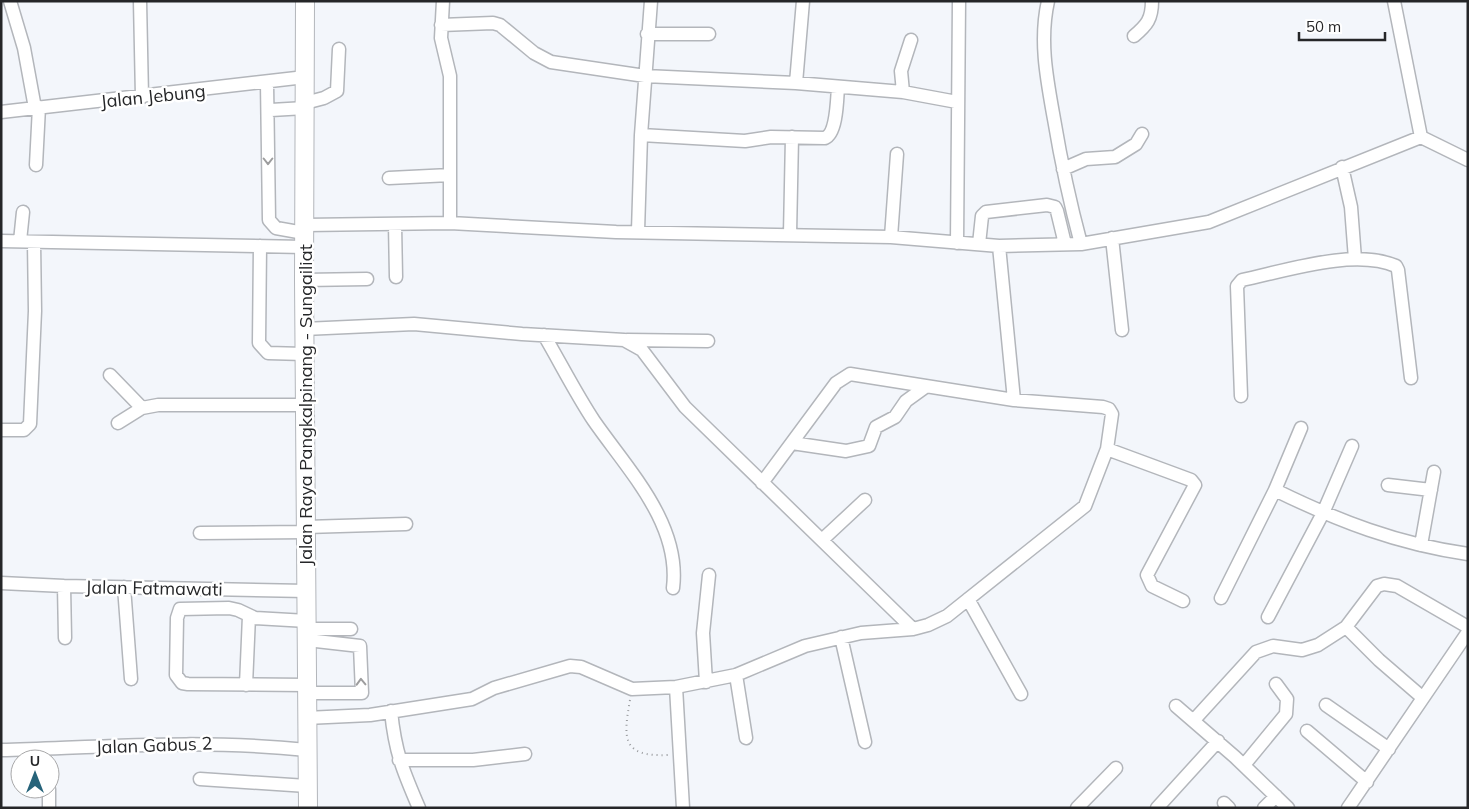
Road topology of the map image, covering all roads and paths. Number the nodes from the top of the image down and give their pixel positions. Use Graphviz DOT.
graph roads {
  1 [pos="10,1"];
  2 [pos="140,1"];
  3 [pos="306,1"];
  4 [pos="443,1"];
  5 [pos="651,1"];
  6 [pos="803,1"];
  7 [pos="959,1"];
  8 [pos="1048,1"];
  9 [pos="1152,1"];
  10 [pos="1394,1"];
  11 [pos="441,25"];
  12 [pos="647,34"];
  13 [pos="709,34"];
  14 [pos="1134,36"];
  15 [pos="911,40"];
  16 [pos="339,49"];
  17 [pos="645,76"];
  18 [pos="305,77"];
  19 [pos="268,83"];
  20 [pos="796,83"];
  21 [pos="838,86"];
  22 [pos="903,92"];
  23 [pos="142,97"];
  24 [pos="957,102"];
  25 [pos="305,106"];
  26 [pos="37,108"];
  27 [pos="1,112"];
  28 [pos="268,113"];
  29 [pos="1142,134"];
  30 [pos="640,135"];
  31 [pos="792,137"];
  32 [pos="1421,137"];
  33 [pos="897,154"];
  34 [pos="1468,160"];
  35 [pos="36,165"];
  36 [pos="1342,167"];
  37 [pos="1063,169"];
  38 [pos="450,175"];
  39 [pos="389,178"];
  40 [pos="23,212"];
  41 [pos="450,223"];
  42 [pos="395,224"];
  43 [pos="638,232"];
  44 [pos="790,234"];
  45 [pos="304,235"];
  46 [pos="891,237"];
  47 [pos="1112,238"];
  48 [pos="1,241"];
  49 [pos="20,241"];
  50 [pos="34,242"];
  51 [pos="957,243"];
  52 [pos="979,244"];
  53 [pos="1065,244"];
  54 [pos="1081,244"];
  55 [pos="260,246"];
  56 [pos="999,246"];
  57 [pos="1355,259"];
  58 [pos="396,277"];
  59 [pos="367,279"];
  60 [pos="304,280"];
  61 [pos="304,329"];
  62 [pos="1122,330"];
  63 [pos="544,335"];
  64 [pos="624,340"];
  65 [pos="708,342"];
  66 [pos="304,354"];
  67 [pos="110,375"];
  68 [pos="1411,378"];
  69 [pos="924,388"];
  70 [pos="1241,396"];
  71 [pos="1014,400"];
  72 [pos="305,405"];
  73 [pos="142,408"];
  74 [pos="118,423"];
  75 [pos="1301,428"];
  76 [pos="1,430"];
  77 [pos="792,443"];
  78 [pos="1352,446"];
  79 [pos="1107,449"];
  80 [pos="1434,472"];
  81 [pos="762,483"];
  82 [pos="1388,485"];
  83 [pos="1275,490"];
  84 [pos="1431,490"];
  85 [pos="865,500"];
  86 [pos="1323,513"];
  87 [pos="406,524"];
  88 [pos="306,529"];
  89 [pos="200,533"];
  90 [pos="822,540"];
  91 [pos="1421,545"];
  92 [pos="1468,554"];
  93 [pos="709,575"];
  94 [pos="1,583"];
  95 [pos="64,586"];
  96 [pos="124,587"];
  97 [pos="673,588"];
  98 [pos="307,591"];
  99 [pos="1221,598"];
  100 [pos="968,599"];
  101 [pos="1182,601"];
  102 [pos="248,616"];
  103 [pos="1268,617"];
  104 [pos="1346,627"];
  105 [pos="1468,627"];
  106 [pos="351,628"];
  107 [pos="913,629"];
  108 [pos="307,630"];
  109 [pos="1468,632"];
  110 [pos="841,637"];
  111 [pos="65,638"];
  112 [pos="736,675"];
  113 [pos="131,679"];
  114 [pos="706,682"];
  115 [pos="1276,684"];
  116 [pos="246,685"];
  117 [pos="676,687"];
  118 [pos="306,689"];
  119 [pos="632,689"];
  120 [pos="1021,694"];
  121 [pos="1423,698"];
  122 [pos="1326,705"];
  123 [pos="1176,706"];
  124 [pos="391,712"];
  125 [pos="306,718"];
  126 [pos="1194,720"];
  127 [pos="1307,730"];
  128 [pos="746,738"];
  129 [pos="1218,741"];
  130 [pos="865,742"];
  131 [pos="1389,749"];
  132 [pos="306,750"];
  133 [pos="60,753"];
  134 [pos="525,754"];
  135 [pos="678,755"];
  136 [pos="399,760"];
  137 [pos="1244,765"];
  138 [pos="1116,768"];
  139 [pos="200,779"];
  140 [pos="1367,782"];
  141 [pos="307,786"];
  142 [pos="1276,796"];
  143 [pos="308,808"];
  144 [pos="419,808"];
  145 [pos="683,808"];
  146 [pos="1076,808"];
  147 [pos="1157,808"];
  148 [pos="1264,808"];
  149 [pos="1288,808"];
  150 [pos="1348,808"];
  1 -- 26 [label="street"];
  2 -- 23 [label="street"];
  3 -- 18 [label="highway, Jalan Raya Pangkalpinang - Sungailiat"];
  4 -- 11 [label="street"];
  5 -- 12 [label="street"];
  6 -- 20 [label="street"];
  7 -- 24 [label="street"];
  8 -- 37 [label="street"];
  9 -- 14 [label="street"];
  10 -- 32 [label="street"];
  11 -- 17 [label="street"];
  11 -- 38 [label="street"];
  12 -- 13 [label="street"];
  12 -- 17 [label="street"];
  15 -- 22 [label="street"];
  16 -- 25 [label="street"];
  17 -- 20 [label="street"];
  17 -- 30 [label="street"];
  18 -- 19 [label="street, Jalan Jebung"];
  18 -- 25 [label="highway, Jalan Raya Pangkalpinang - Sungailiat"];
  19 -- 23 [label="street, Jalan Jebung"];
  19 -- 28 [label="street"];
  20 -- 21 [label="street"];
  21 -- 22 [label="street"];
  21 -- 31 [label="street"];
  22 -- 24 [label="street"];
  23 -- 26 [label="street, Jalan Jebung"];
  24 -- 51 [label="street"];
  25 -- 28 [label="street"];
  25 -- 45 [label="highway, Jalan Raya Pangkalpinang - Sungailiat"];
  26 -- 27 [label="street, Jalan Jebung"];
  26 -- 35 [label="street"];
  28 -- 45 [label="street, one-way"];
  29 -- 37 [label="street"];
  30 -- 31 [label="street"];
  30 -- 43 [label="street"];
  31 -- 44 [label="street"];
  32 -- 34 [label="street"];
  32 -- 36 [label="street"];
  33 -- 46 [label="street"];
  36 -- 47 [label="street"];
  36 -- 57 [label="street"];
  37 -- 54 [label="street"];
  38 -- 39 [label="street"];
  38 -- 41 [label="street"];
  40 -- 49 [label="street"];
  41 -- 42 [label="street"];
  41 -- 43 [label="street"];
  42 -- 45 [label="street"];
  42 -- 58 [label="street"];
  43 -- 44 [label="street"];
  44 -- 46 [label="street"];
  45 -- 55 [label="street"];
  45 -- 60 [label="highway, Jalan Raya Pangkalpinang - Sungailiat"];
  46 -- 51 [label="street"];
  47 -- 54 [label="street"];
  47 -- 62 [label="street"];
  48 -- 49 [label="street"];
  49 -- 50 [label="street"];
  50 -- 55 [label="street"];
  50 -- 76 [label="street"];
  51 -- 52 [label="street"];
  52 -- 53 [label="street"];
  52 -- 56 [label="street"];
  53 -- 54 [label="street"];
  53 -- 56 [label="street"];
  55 -- 66 [label="street"];
  56 -- 71 [label="street"];
  57 -- 68 [label="street"];
  57 -- 70 [label="street"];
  59 -- 60 [label="street"];
  60 -- 61 [label="highway, Jalan Raya Pangkalpinang - Sungailiat"];
  61 -- 63 [label="street"];
  61 -- 66 [label="highway, Jalan Raya Pangkalpinang - Sungailiat"];
  63 -- 64 [label="street"];
  63 -- 97 [label="street"];
  64 -- 65 [label="street"];
  64 -- 81 [label="street"];
  66 -- 72 [label="highway, Jalan Raya Pangkalpinang - Sungailiat"];
  67 -- 73 [label="street"];
  69 -- 71 [label="street"];
  69 -- 77 [label="street"];
  69 -- 77 [label="street"];
  71 -- 79 [label="street"];
  72 -- 73 [label="street"];
  72 -- 88 [label="highway, Jalan Raya Pangkalpinang - Sungailiat"];
  73 -- 74 [label="street"];
  75 -- 83 [label="street"];
  77 -- 81 [label="street"];
  78 -- 86 [label="street"];
  79 -- 100 [label="street"];
  79 -- 101 [label="street"];
  80 -- 84 [label="street"];
  81 -- 90 [label="street"];
  82 -- 84 [label="street"];
  83 -- 86 [label="street"];
  83 -- 99 [label="street"];
  84 -- 91 [label="street"];
  85 -- 90 [label="street"];
  86 -- 91 [label="street"];
  86 -- 103 [label="street"];
  87 -- 88 [label="street"];
  88 -- 89 [label="street"];
  88 -- 98 [label="highway, Jalan Raya Pangkalpinang - Sungailiat"];
  90 -- 107 [label="street"];
  91 -- 92 [label="street"];
  93 -- 114 [label="street"];
  94 -- 95 [label="street, Jalan Fatmawati"];
  95 -- 96 [label="street, Jalan Fatmawati"];
  95 -- 111 [label="street"];
  96 -- 98 [label="street, Jalan Fatmawati"];
  96 -- 113 [label="street"];
  98 -- 108 [label="highway, Jalan Raya Pangkalpinang - Sungailiat"];
  100 -- 107 [label="street"];
  100 -- 120 [label="street"];
  102 -- 108 [label="street"];
  102 -- 116 [label="street"];
  102 -- 116 [label="street"];
  104 -- 105 [label="street"];
  104 -- 121 [label="street"];
  104 -- 126 [label="street"];
  106 -- 108 [label="street"];
  107 -- 110 [label="street"];
  108 -- 118 [label="highway, Jalan Raya Pangkalpinang - Sungailiat"];
  118 -- 108 [label="street, one-way"];
  109 -- 121 [label="street"];
  110 -- 112 [label="street"];
  110 -- 130 [label="street"];
  112 -- 114 [label="street"];
  112 -- 128 [label="street"];
  114 -- 117 [label="street"];
  115 -- 137 [label="street"];
  116 -- 118 [label="street"];
  117 -- 119 [label="street"];
  117 -- 135 [label="street"];
  118 -- 125 [label="highway, Jalan Raya Pangkalpinang - Sungailiat"];
  119 -- 124 [label="street"];
  119 -- 135 [label="path"];
  121 -- 131 [label="street"];
  122 -- 131 [label="street"];
  123 -- 126 [label="street"];
  124 -- 125 [label="street"];
  124 -- 136 [label="street"];
  125 -- 132 [label="highway, Jalan Raya Pangkalpinang - Sungailiat"];
  126 -- 129 [label="street"];
  127 -- 140 [label="street"];
  129 -- 137 [label="street"];
  129 -- 147 [label="street"];
  131 -- 140 [label="street"];
  132 -- 133 [label="street, Jalan Gabus 2"];
  132 -- 141 [label="highway, Jalan Raya Pangkalpinang - Sungailiat"];
  134 -- 136 [label="street"];
  135 -- 145 [label="street"];
  136 -- 144 [label="street"];
  137 -- 142 [label="street"];
  138 -- 146 [label="street"];
  139 -- 141 [label="street"];
  140 -- 150 [label="street"];
  141 -- 143 [label="highway, Jalan Raya Pangkalpinang - Sungailiat"];
  142 -- 148 [label="street"];
  142 -- 149 [label="street"];
}
